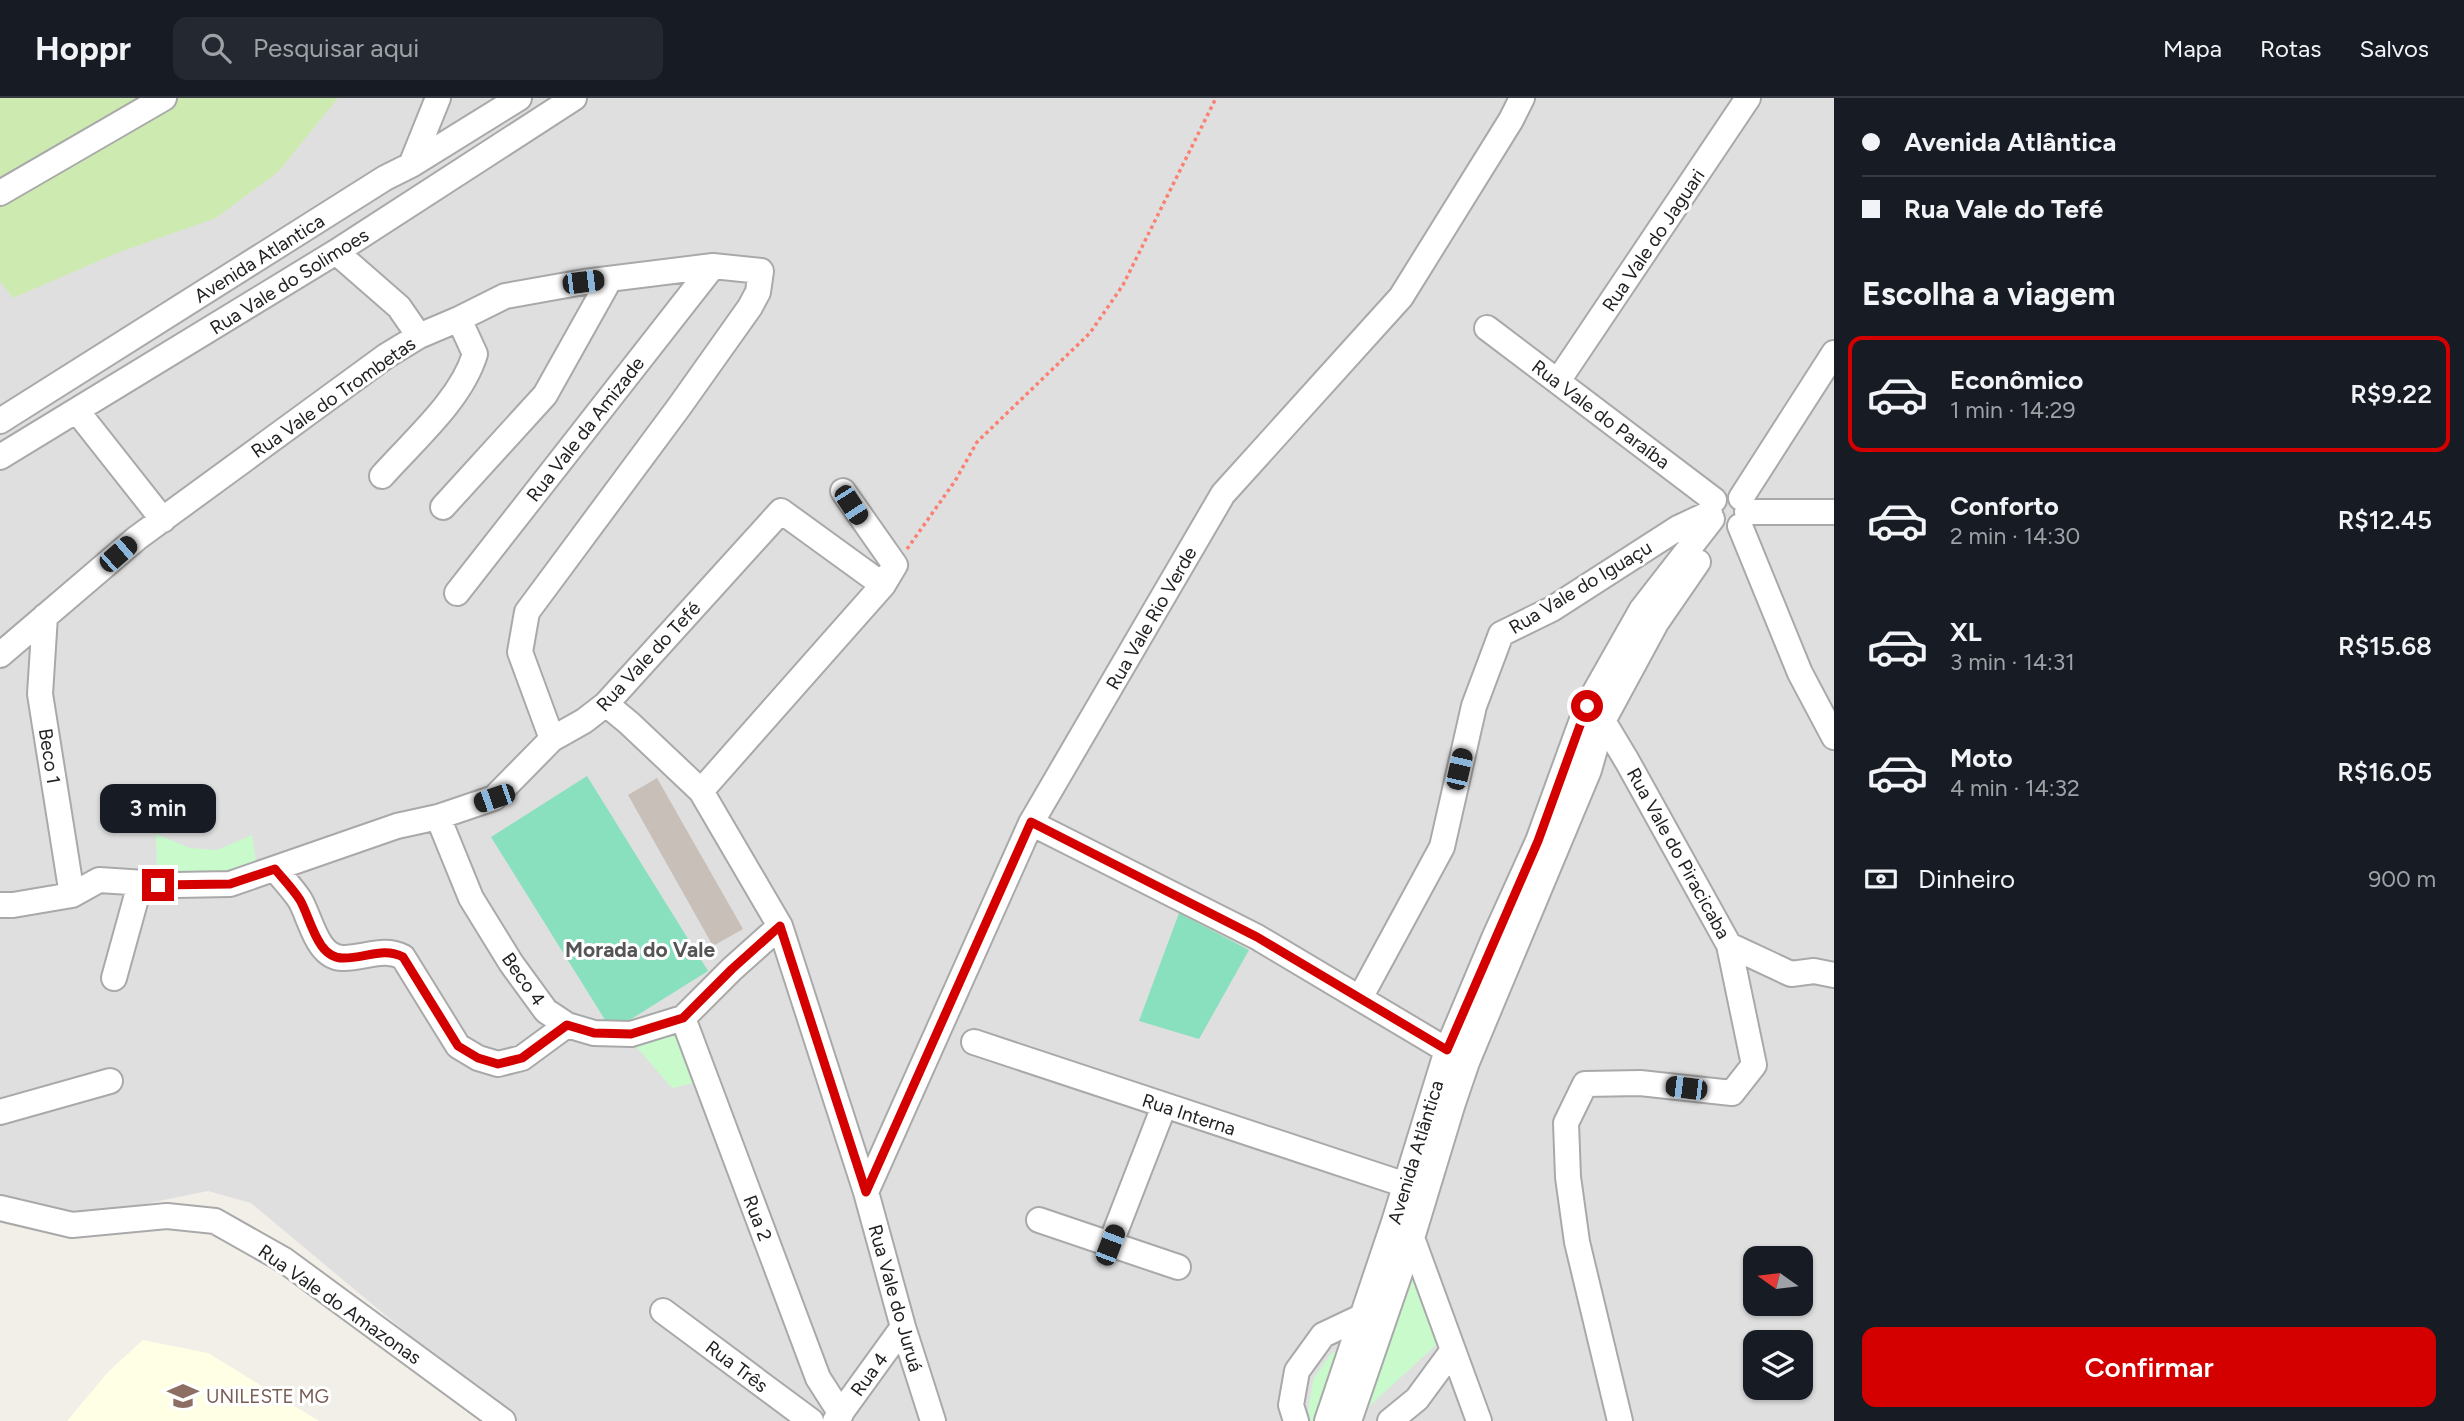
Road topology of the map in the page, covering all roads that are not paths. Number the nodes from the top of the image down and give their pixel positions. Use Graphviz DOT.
graph roads {
  1 [pos="164,98"];
  2 [pos="438,98"];
  3 [pos="519,98"];
  4 [pos="574,98"];
  5 [pos="1522,98"];
  6 [pos="1748,98"];
  7 [pos="411,165"];
  8 [pos="0,193"];
  9 [pos="336,252"];
  10 [pos="713,265"];
  11 [pos="610,279"];
  12 [pos="459,319"];
  13 [pos="1487,328"];
  14 [pos="419,336"];
  15 [pos="1834,353"];
  16 [pos="1558,381"];
  17 [pos="77,411"];
  18 [pos="0,421"];
  19 [pos="0,457"];
  20 [pos="382,476"];
  21 [pos="843,491"];
  22 [pos="443,507"];
  23 [pos="1834,512"];
  24 [pos="1727,514"];
  25 [pos="163,520"];
  26 [pos="889,575"];
  27 [pos="457,593"];
  28 [pos="45,616"];
  29 [pos="0,654"];
  30 [pos="606,704"];
  31 [pos="1595,714"];
  32 [pos="1834,737"];
  33 [pos="552,739"];
  34 [pos="701,791"];
  35 [pos="438,817"];
  36 [pos="1031,822"];
  37 [pos="275,869"];
  38 [pos="140,884"];
  39 [pos="72,895"];
  40 [pos="0,905"];
  41 [pos="780,926"];
  42 [pos="1729,945"];
  43 [pos="1834,975"];
  44 [pos="114,978"];
  45 [pos="1360,998"];
  46 [pos="683,1018"];
  47 [pos="567,1025"];
  48 [pos="974,1042"];
  49 [pos="1457,1056"];
  50 [pos="110,1081"];
  51 [pos="1164,1106"];
  52 [pos="0,1112"];
  53 [pos="1406,1185"];
  54 [pos="866,1192"];
  55 [pos="0,1208"];
  56 [pos="1039,1220"];
  57 [pos="1403,1230"];
  58 [pos="1110,1245"];
  59 [pos="1178,1267"];
  60 [pos="663,1311"];
  61 [pos="1361,1317"];
  62 [pos="903,1327"];
  63 [pos="1453,1350"];
  64 [pos="838,1417"];
  65 [pos="503,1421"];
  66 [pos="811,1421"];
  67 [pos="933,1421"];
  68 [pos="1296,1421"];
  69 [pos="1327,1421"];
  70 [pos="1349,1421"];
  71 [pos="1390,1421"];
  72 [pos="1479,1421"];
  73 [pos="1620,1421"];
  1 -- 8 [label="street"];
  2 -- 7 [label="street"];
  3 -- 7 [label="street, Avenida Atlantica"];
  4 -- 9 [label="street, Rua Vale do Solimoes"];
  5 -- 36 [label="street, Rua Vale Rio Verde"];
  6 -- 16 [label="street, Rua Vale do Jaguari"];
  7 -- 18 [label="street, Avenida Atlantica"];
  9 -- 14 [label="street"];
  9 -- 17 [label="street, Rua Vale do Solimoes"];
  10 -- 11 [label="street, Rua Vale do Trombetas"];
  10 -- 27 [label="street, Rua Vale da Amizade"];
  10 -- 33 [label="street, Rua Vale do Trombetas"];
  11 -- 12 [label="street, Rua Vale do Trombetas"];
  11 -- 22 [label="street"];
  12 -- 14 [label="street, Rua Vale do Trombetas"];
  12 -- 20 [label="street"];
  13 -- 16 [label="street, Rua Vale do Paraíba"];
  14 -- 25 [label="street, Rua Vale do Trombetas"];
  15 -- 24 [label="street, Avenida Atlântica"];
  16 -- 24 [label="street, Rua Vale do Paraíba"];
  17 -- 19 [label="street, Rua Vale do Solimoes"];
  17 -- 25 [label="street"];
  21 -- 26 [label="street"];
  23 -- 24 [label="street"];
  24 -- 31 [label="street, Avenida Atlântica"];
  24 -- 32 [label="street"];
  24 -- 45 [label="street, Rua Vale do Iguaçu"];
  25 -- 28 [label="street, Rua Vale do Trombetas"];
  26 -- 30 [label="street, Rua Vale do Tefé"];
  26 -- 34 [label="street"];
  28 -- 29 [label="street, Rua Vale do Trombetas"];
  28 -- 39 [label="street, Beco 1"];
  30 -- 33 [label="street, Rua Vale do Tefé"];
  30 -- 34 [label="street, Rua Vale do Juruá"];
  31 -- 42 [label="street, Rua Vale do Piracicaba"];
  31 -- 49 [label="street, Avenida Atlântica"];
  33 -- 35 [label="street, Rua Vale do Tefé"];
  34 -- 41 [label="street, Rua Vale do Juruá"];
  35 -- 37 [label="street, Rua Vale do Tefé"];
  35 -- 47 [label="street, Beco 4"];
  36 -- 45 [label="street"];
  36 -- 54 [label="street, Rua Vale Rio Verde"];
  37 -- 38 [label="street, Rua Vale do Tefé"];
  37 -- 47 [label="street"];
  38 -- 39 [label="street, Rua Vale do Tefé"];
  38 -- 44 [label="street"];
  39 -- 40 [label="street, Rua Vale do Tefé"];
  41 -- 46 [label="street"];
  41 -- 54 [label="street, Rua Vale do Juruá"];
  42 -- 43 [label="street, Rua Vale do Piracicaba"];
  42 -- 73 [label="street"];
  45 -- 49 [label="street"];
  46 -- 47 [label="street, Beco 4"];
  46 -- 64 [label="street, Rua 2"];
  48 -- 51 [label="street, Rua Interna"];
  49 -- 53 [label="street, Avenida Atlântica"];
  49 -- 57 [label="street, Avenida Atlântica"];
  50 -- 52 [label="street"];
  51 -- 53 [label="street, Rua Interna"];
  51 -- 58 [label="street"];
  53 -- 57 [label="street, Avenida Atlântica"];
  54 -- 62 [label="street, Rua Vale do Juruá"];
  55 -- 65 [label="street, Rua Vale do Amazonas"];
  56 -- 58 [label="street"];
  57 -- 61 [label="street, Avenida Atlântica"];
  57 -- 63 [label="street"];
  57 -- 70 [label="street, Avenida Atlântica"];
  58 -- 59 [label="street"];
  60 -- 66 [label="street, Rua Três"];
  61 -- 68 [label="street"];
  61 -- 69 [label="street, Avenida Atlântica"];
  62 -- 64 [label="street, Rua 4"];
  62 -- 67 [label="street, Rua Vale do Juruá"];
  63 -- 71 [label="street"];
  63 -- 72 [label="street"];
}
